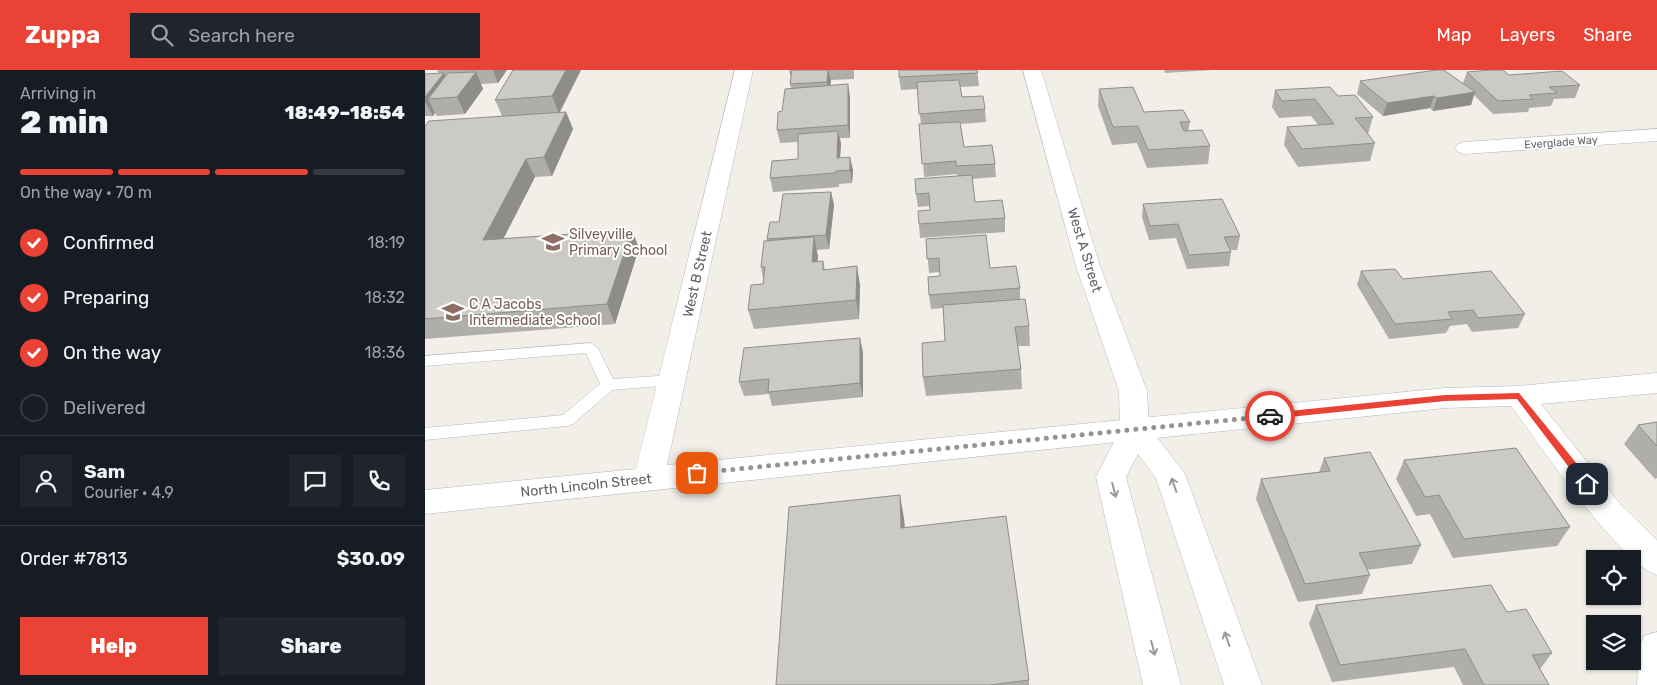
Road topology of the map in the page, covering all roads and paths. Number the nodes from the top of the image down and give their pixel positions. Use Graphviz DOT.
graph roads {
  1 [pos="744,70"];
  2 [pos="1032,70"];
  3 [pos="1657,135"];
  4 [pos="1465,148"];
  5 [pos="425,361"];
  6 [pos="673,380"];
  7 [pos="1657,383"];
  8 [pos="608,385"];
  9 [pos="1519,396"];
  10 [pos="1135,430"];
  11 [pos="425,434"];
  12 [pos="649,478"];
  13 [pos="425,502"];
  14 [pos="1657,561"];
  15 [pos="1657,648"];
  16 [pos="1162,685"];
  17 [pos="1243,685"];
  18 [pos="1656,685"];
  1 -- 6 [label="street, West B Street"];
  2 -- 10 [label="street, West A Street"];
  3 -- 4 [label="street, Everglade Way"];
  5 -- 8 [label="lane"];
  6 -- 8 [label="lane"];
  6 -- 12 [label="street, West B Street"];
  7 -- 9 [label="street, North Lincoln Street"];
  8 -- 11 [label="lane"];
  9 -- 10 [label="street, North Lincoln Street"];
  9 -- 14 [label="street"];
  10 -- 12 [label="street, North Lincoln Street"];
  10 -- 16 [label="street, West A Street, one-way"];
  17 -- 10 [label="street, one-way"];
  12 -- 13 [label="street, North Lincoln Street"];
  15 -- 18 [label="street"];
}
